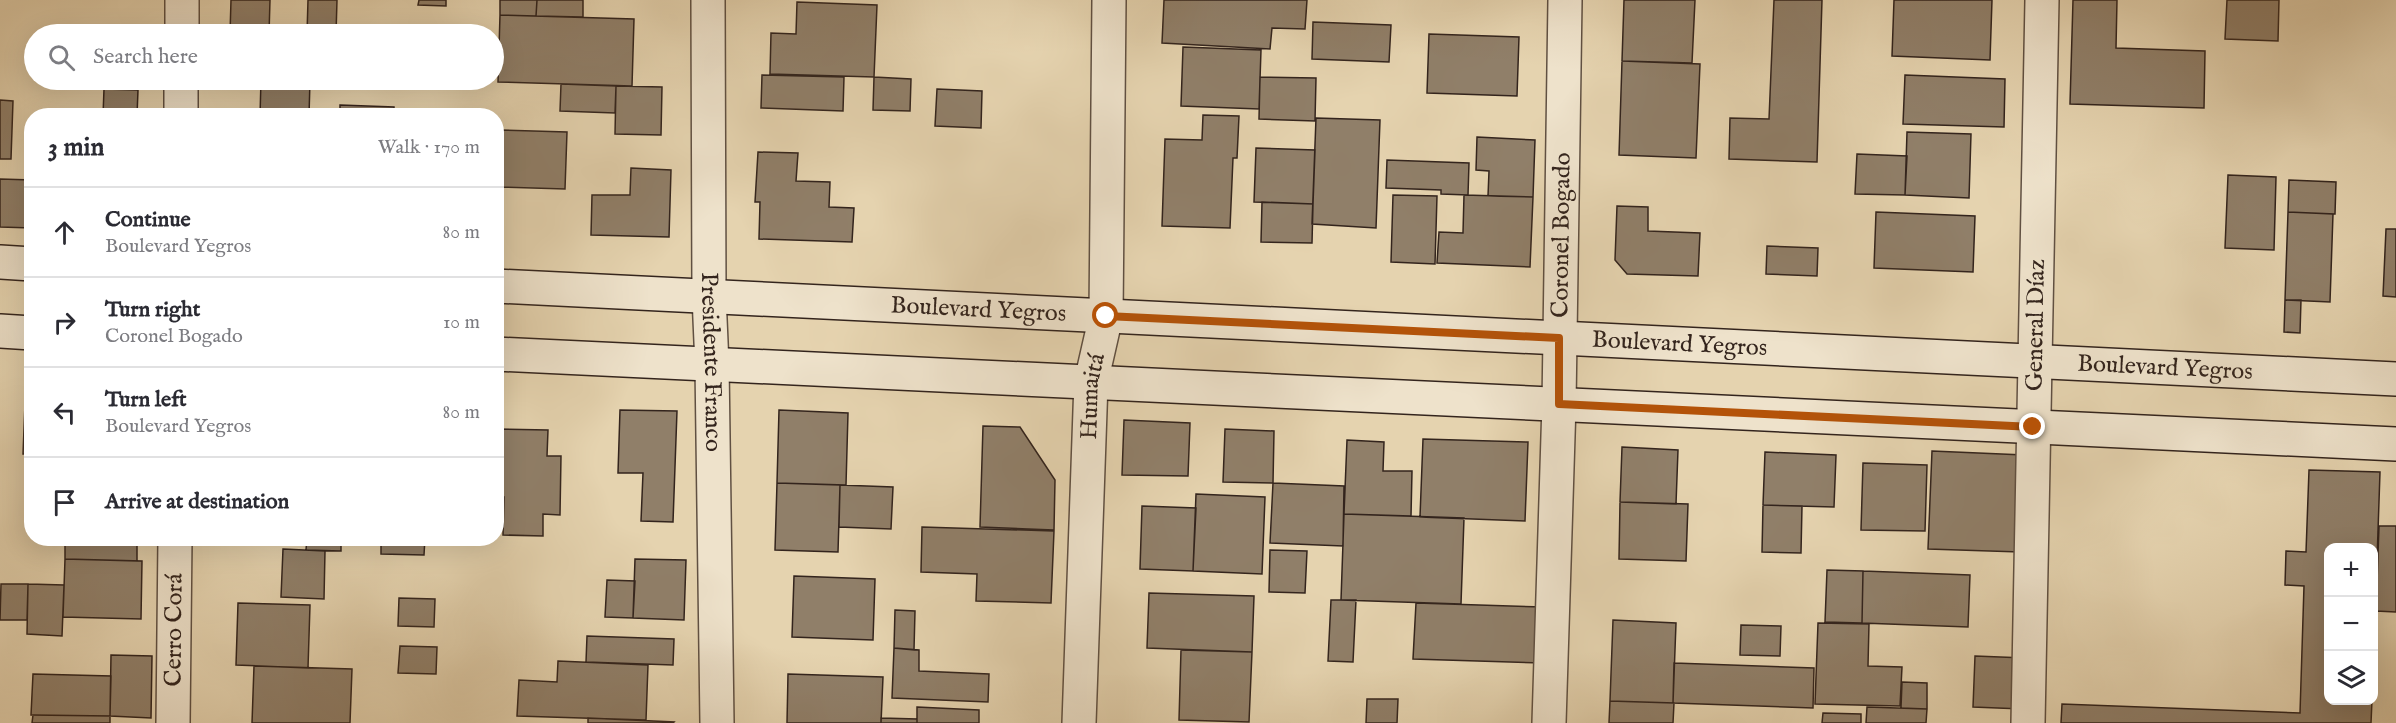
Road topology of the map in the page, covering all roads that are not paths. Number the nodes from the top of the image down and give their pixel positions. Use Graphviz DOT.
graph roads {
  1 [pos="182,0"];
  2 [pos="708,0"];
  3 [pos="1109,0"];
  4 [pos="1565,0"];
  5 [pos="2042,0"];
  6 [pos="182,24"];
  7 [pos="181,90"];
  8 [pos="181,108"];
  9 [pos="0,262"];
  10 [pos="24,264"];
  11 [pos="504,286"];
  12 [pos="709,296"];
  13 [pos="1106,316"];
  14 [pos="0,331"];
  15 [pos="24,332"];
  16 [pos="1559,338"];
  17 [pos="504,354"];
  18 [pos="2036,361"];
  19 [pos="712,365"];
  20 [pos="2396,379"];
  21 [pos="1091,382"];
  22 [pos="1559,404"];
  23 [pos="2033,427"];
  24 [pos="2396,444"];
  25 [pos="175,546"];
  26 [pos="173,723"];
  27 [pos="717,723"];
  28 [pos="1079,723"];
  29 [pos="1549,723"];
  30 [pos="2028,723"];
  1 -- 6 [label="main road"];
  2 -- 12 [label="main road, Presidente Franco"];
  3 -- 13 [label="main road, Humaitá"];
  4 -- 16 [label="main road, Coronel Bogado"];
  5 -- 18 [label="main road, General Díaz"];
  7 -- 8 [label="main road"];
  9 -- 10 [label="main road"];
  11 -- 12 [label="main road, Boulevard Yegros"];
  12 -- 13 [label="main road, Boulevard Yegros"];
  12 -- 19 [label="main road, Presidente Franco"];
  13 -- 16 [label="main road, Boulevard Yegros"];
  13 -- 21 [label="main road, Humaitá"];
  14 -- 15 [label="main road"];
  16 -- 18 [label="main road, Boulevard Yegros"];
  16 -- 22 [label="main road, Coronel Bogado"];
  17 -- 19 [label="main road"];
  18 -- 20 [label="main road, Boulevard Yegros"];
  18 -- 23 [label="main road, General Díaz"];
  19 -- 21 [label="main road"];
  19 -- 27 [label="main road, Presidente Franco"];
  21 -- 22 [label="main road"];
  21 -- 28 [label="main road, Humaitá"];
  22 -- 23 [label="main road"];
  22 -- 29 [label="main road, Coronel Bogado"];
  23 -- 24 [label="main road"];
  23 -- 30 [label="main road, General Díaz"];
  25 -- 26 [label="main road, Cerro Corá"];
}
